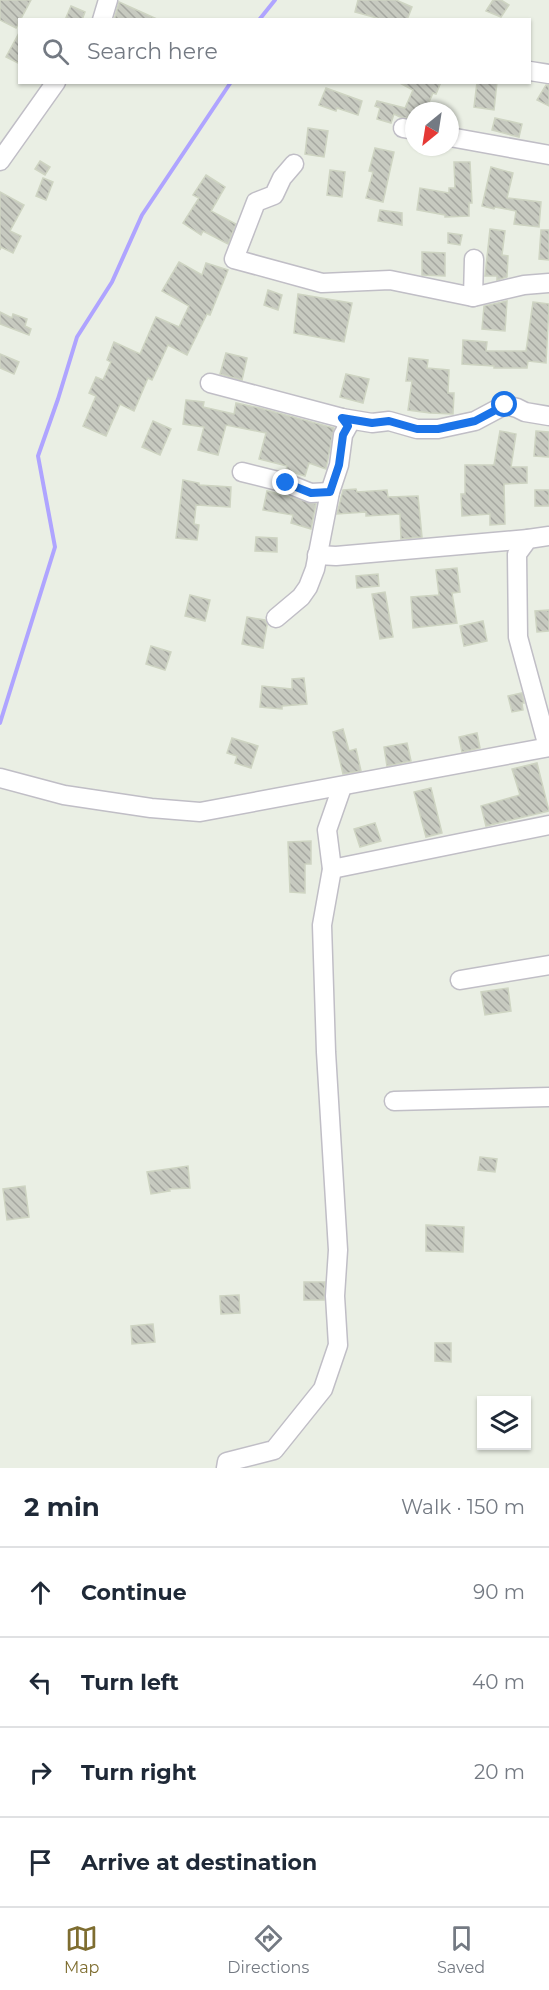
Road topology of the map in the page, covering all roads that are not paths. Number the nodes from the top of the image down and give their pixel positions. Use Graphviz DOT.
graph roads {
  1 [pos="108,0"];
  2 [pos="103,18"];
  3 [pos="531,71"];
  4 [pos="549,74"];
  5 [pos="55,84"];
  6 [pos="459,139"];
  7 [pos="549,155"];
  8 [pos="0,161"];
  9 [pos="294,164"];
  10 [pos="474,259"];
  11 [pos="549,282"];
  12 [pos="473,297"];
  13 [pos="210,383"];
  14 [pos="549,416"];
  15 [pos="342,418"];
  16 [pos="242,472"];
  17 [pos="330,492"];
  18 [pos="549,536"];
  19 [pos="528,539"];
  20 [pos="317,555"];
  21 [pos="276,618"];
  22 [pos="548,747"];
  23 [pos="0,778"];
  24 [pos="342,787"];
  25 [pos="549,825"];
  26 [pos="332,869"];
  27 [pos="549,965"];
  28 [pos="460,980"];
  29 [pos="549,1097"];
  30 [pos="394,1101"];
  31 [pos="226,1468"];
  1 -- 2 [label="street"];
  3 -- 4 [label="street"];
  5 -- 8 [label="street"];
  6 -- 7 [label="street"];
  9 -- 12 [label="street"];
  10 -- 12 [label="street"];
  11 -- 12 [label="street"];
  13 -- 15 [label="street"];
  14 -- 15 [label="street"];
  15 -- 17 [label="street"];
  16 -- 17 [label="street"];
  17 -- 20 [label="street"];
  18 -- 19 [label="street"];
  19 -- 20 [label="street"];
  19 -- 22 [label="street"];
  20 -- 21 [label="street"];
  22 -- 24 [label="street"];
  23 -- 24 [label="street"];
  24 -- 26 [label="street"];
  25 -- 26 [label="street"];
  26 -- 31 [label="street"];
  27 -- 28 [label="street"];
  29 -- 30 [label="street"];
}
